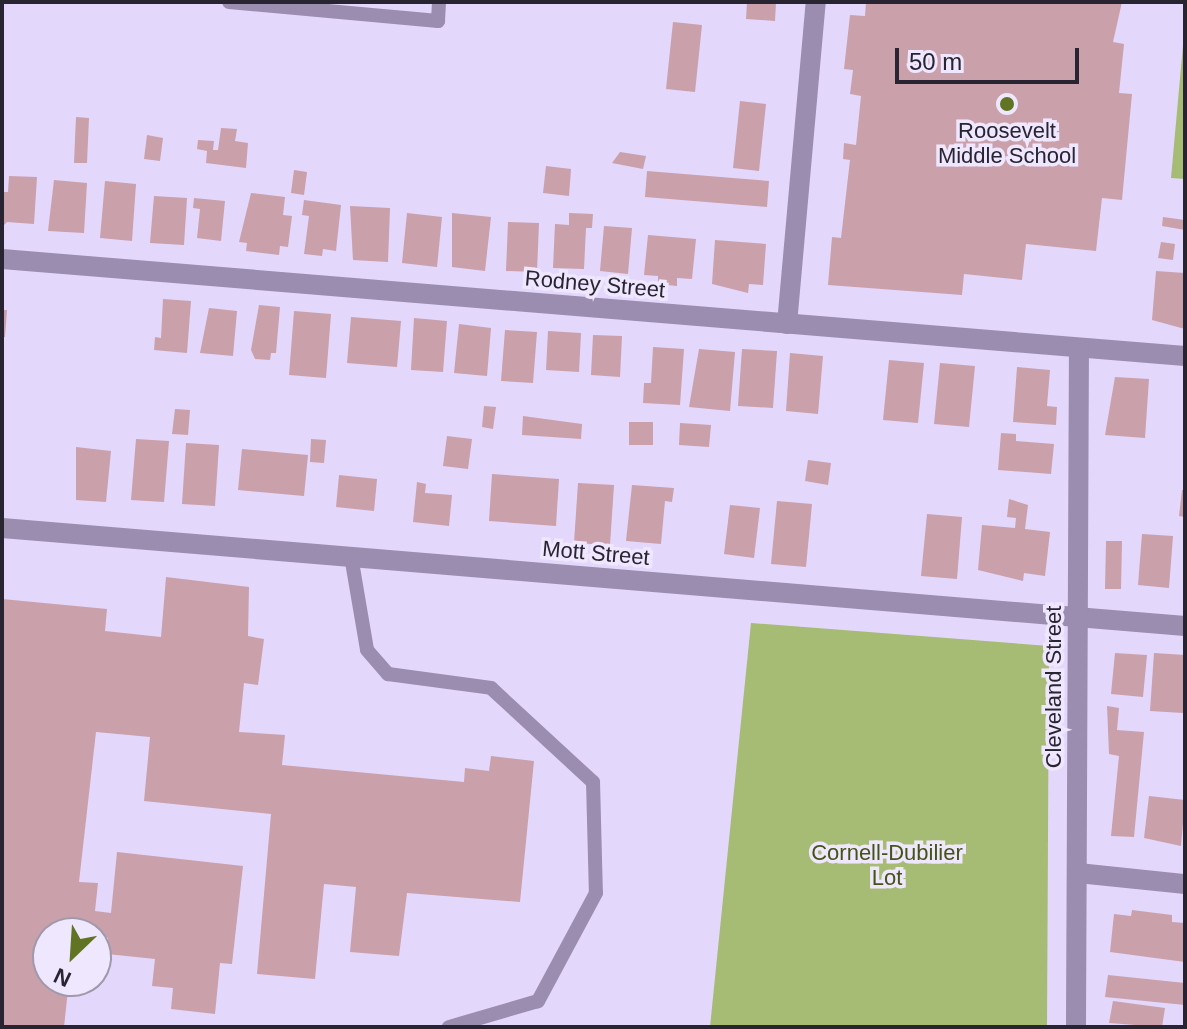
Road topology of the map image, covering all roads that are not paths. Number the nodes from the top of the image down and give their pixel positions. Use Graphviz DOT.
graph roads {
  1 [pos="229,2"];
  2 [pos="439,2"];
  3 [pos="816,2"];
  4 [pos="2,259"];
  5 [pos="787,324"];
  6 [pos="1079,348"];
  7 [pos="1185,356"];
  8 [pos="2,528"];
  9 [pos="351,556"];
  10 [pos="1077,618"];
  11 [pos="1185,626"];
  12 [pos="1078,873"];
  13 [pos="1185,884"];
  14 [pos="449,1027"];
  15 [pos="1076,1027"];
  1 -- 2 [label="lane"];
  3 -- 5 [label="street"];
  4 -- 5 [label="street, Rodney Street"];
  5 -- 6 [label="street, Rodney Street"];
  6 -- 7 [label="street, Rodney Street"];
  6 -- 10 [label="street, Cleveland Street"];
  8 -- 9 [label="street, Mott Street"];
  9 -- 10 [label="street, Mott Street"];
  9 -- 14 [label="lane"];
  10 -- 11 [label="street, Mott Street"];
  10 -- 12 [label="street, Cleveland Street"];
  12 -- 13 [label="street"];
  12 -- 15 [label="street, Cleveland Street"];
}
